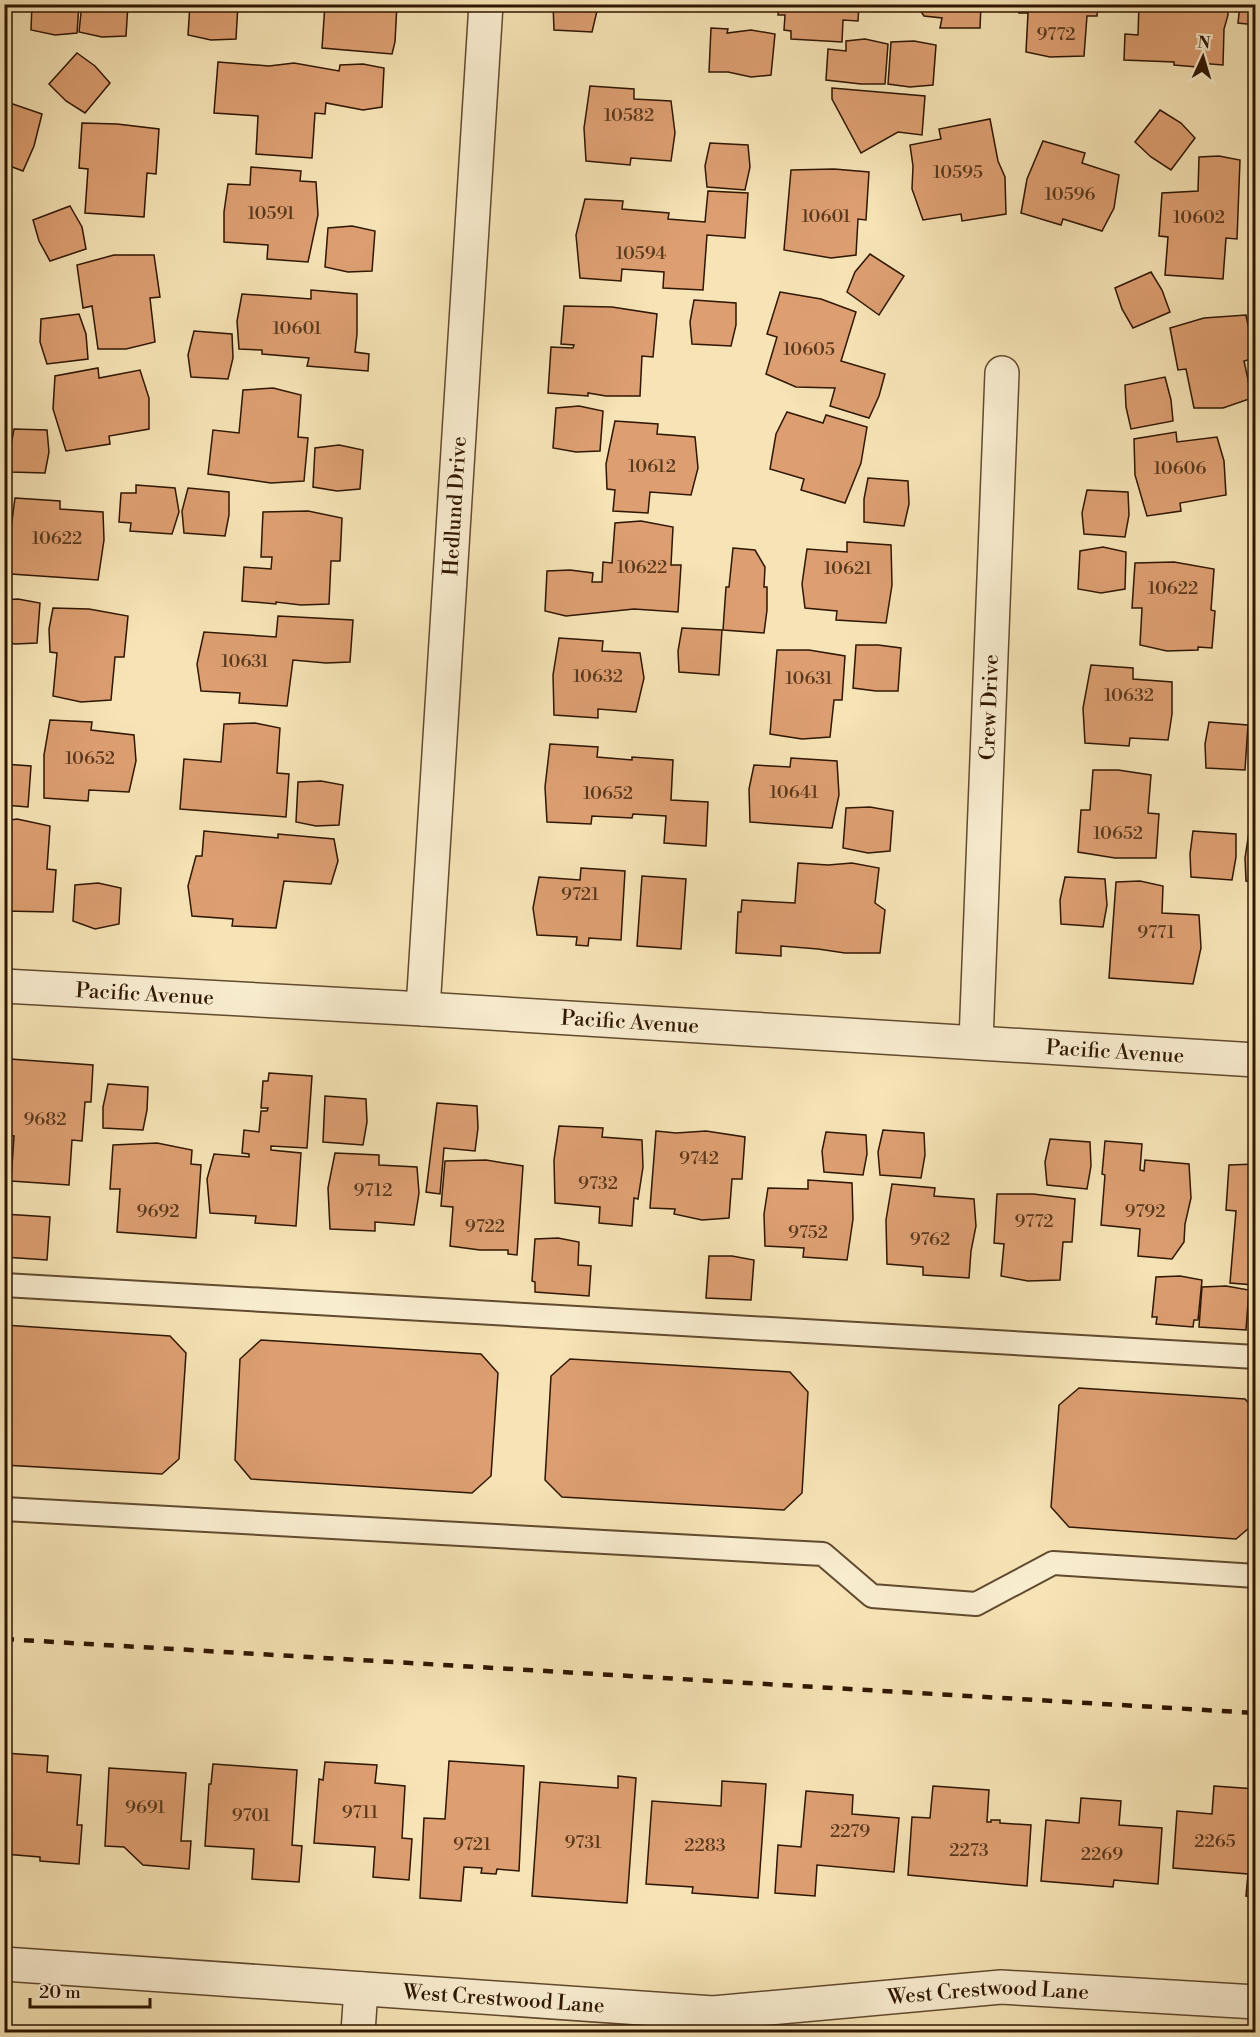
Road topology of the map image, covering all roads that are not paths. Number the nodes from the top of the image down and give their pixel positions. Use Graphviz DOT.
graph roads {
  1 [pos="486,4"];
  2 [pos="1002,373"];
  3 [pos="4,986"];
  4 [pos="423,1009"];
  5 [pos="976,1041"];
  6 [pos="1256,1060"];
  7 [pos="4,1285"];
  8 [pos="1256,1357"];
  9 [pos="4,1509"];
  10 [pos="1256,1576"];
  11 [pos="4,1964"];
  12 [pos="361,1989"];
  13 [pos="1256,2002"];
  14 [pos="358,2032"];
  1 -- 4 [label="street, Hedlund Drive"];
  2 -- 5 [label="street, Crew Drive"];
  3 -- 4 [label="street, Pacific Avenue"];
  4 -- 5 [label="street, Pacific Avenue"];
  5 -- 6 [label="street, Pacific Avenue"];
  7 -- 8 [label="lane"];
  9 -- 10 [label="lane"];
  11 -- 12 [label="street, West Crestwood Lane"];
  12 -- 13 [label="street, West Crestwood Lane"];
  12 -- 14 [label="street"];
}
